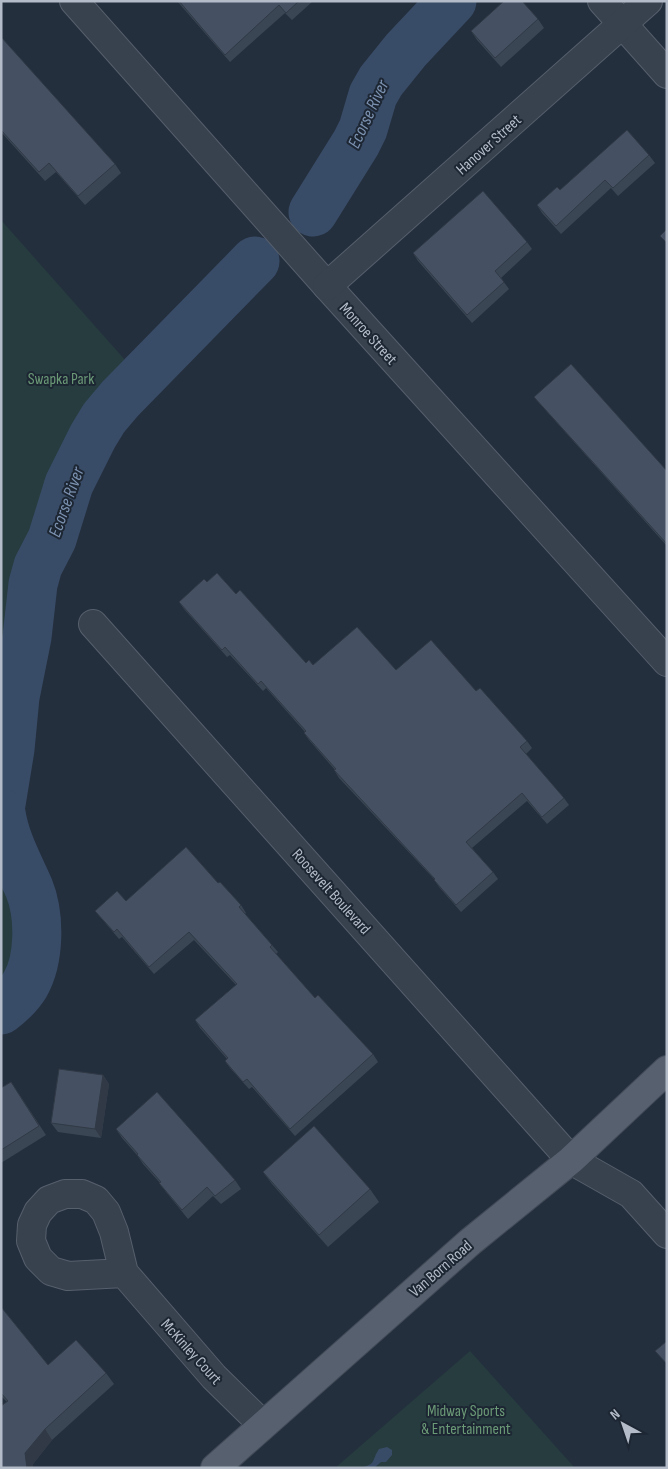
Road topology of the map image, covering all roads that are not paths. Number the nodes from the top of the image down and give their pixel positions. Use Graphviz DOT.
graph roads {
  1 [pos="74,1"];
  2 [pos="602,1"];
  3 [pos="648,1"];
  4 [pos="622,24"];
  5 [pos="667,74"];
  6 [pos="327,286"];
  7 [pos="93,624"];
  8 [pos="667,662"];
  9 [pos="667,1070"];
  10 [pos="572,1160"];
  11 [pos="667,1234"];
  12 [pos="124,1274"];
  13 [pos="263,1425"];
  14 [pos="215,1468"];
  1 -- 6 [label="street, Monroe Street"];
  2 -- 4 [label="street"];
  3 -- 4 [label="street, Hanover Street"];
  4 -- 5 [label="street"];
  4 -- 6 [label="street, Hanover Street"];
  6 -- 8 [label="street, Monroe Street"];
  7 -- 10 [label="street, Roosevelt Boulevard"];
  9 -- 10 [label="main road, Van Born Road"];
  10 -- 11 [label="street, Roosevelt Boulevard"];
  10 -- 13 [label="main road, Van Born Road"];
  12 -- 13 [label="street, McKinley Court"];
  13 -- 14 [label="main road, Van Born Road"];
}
